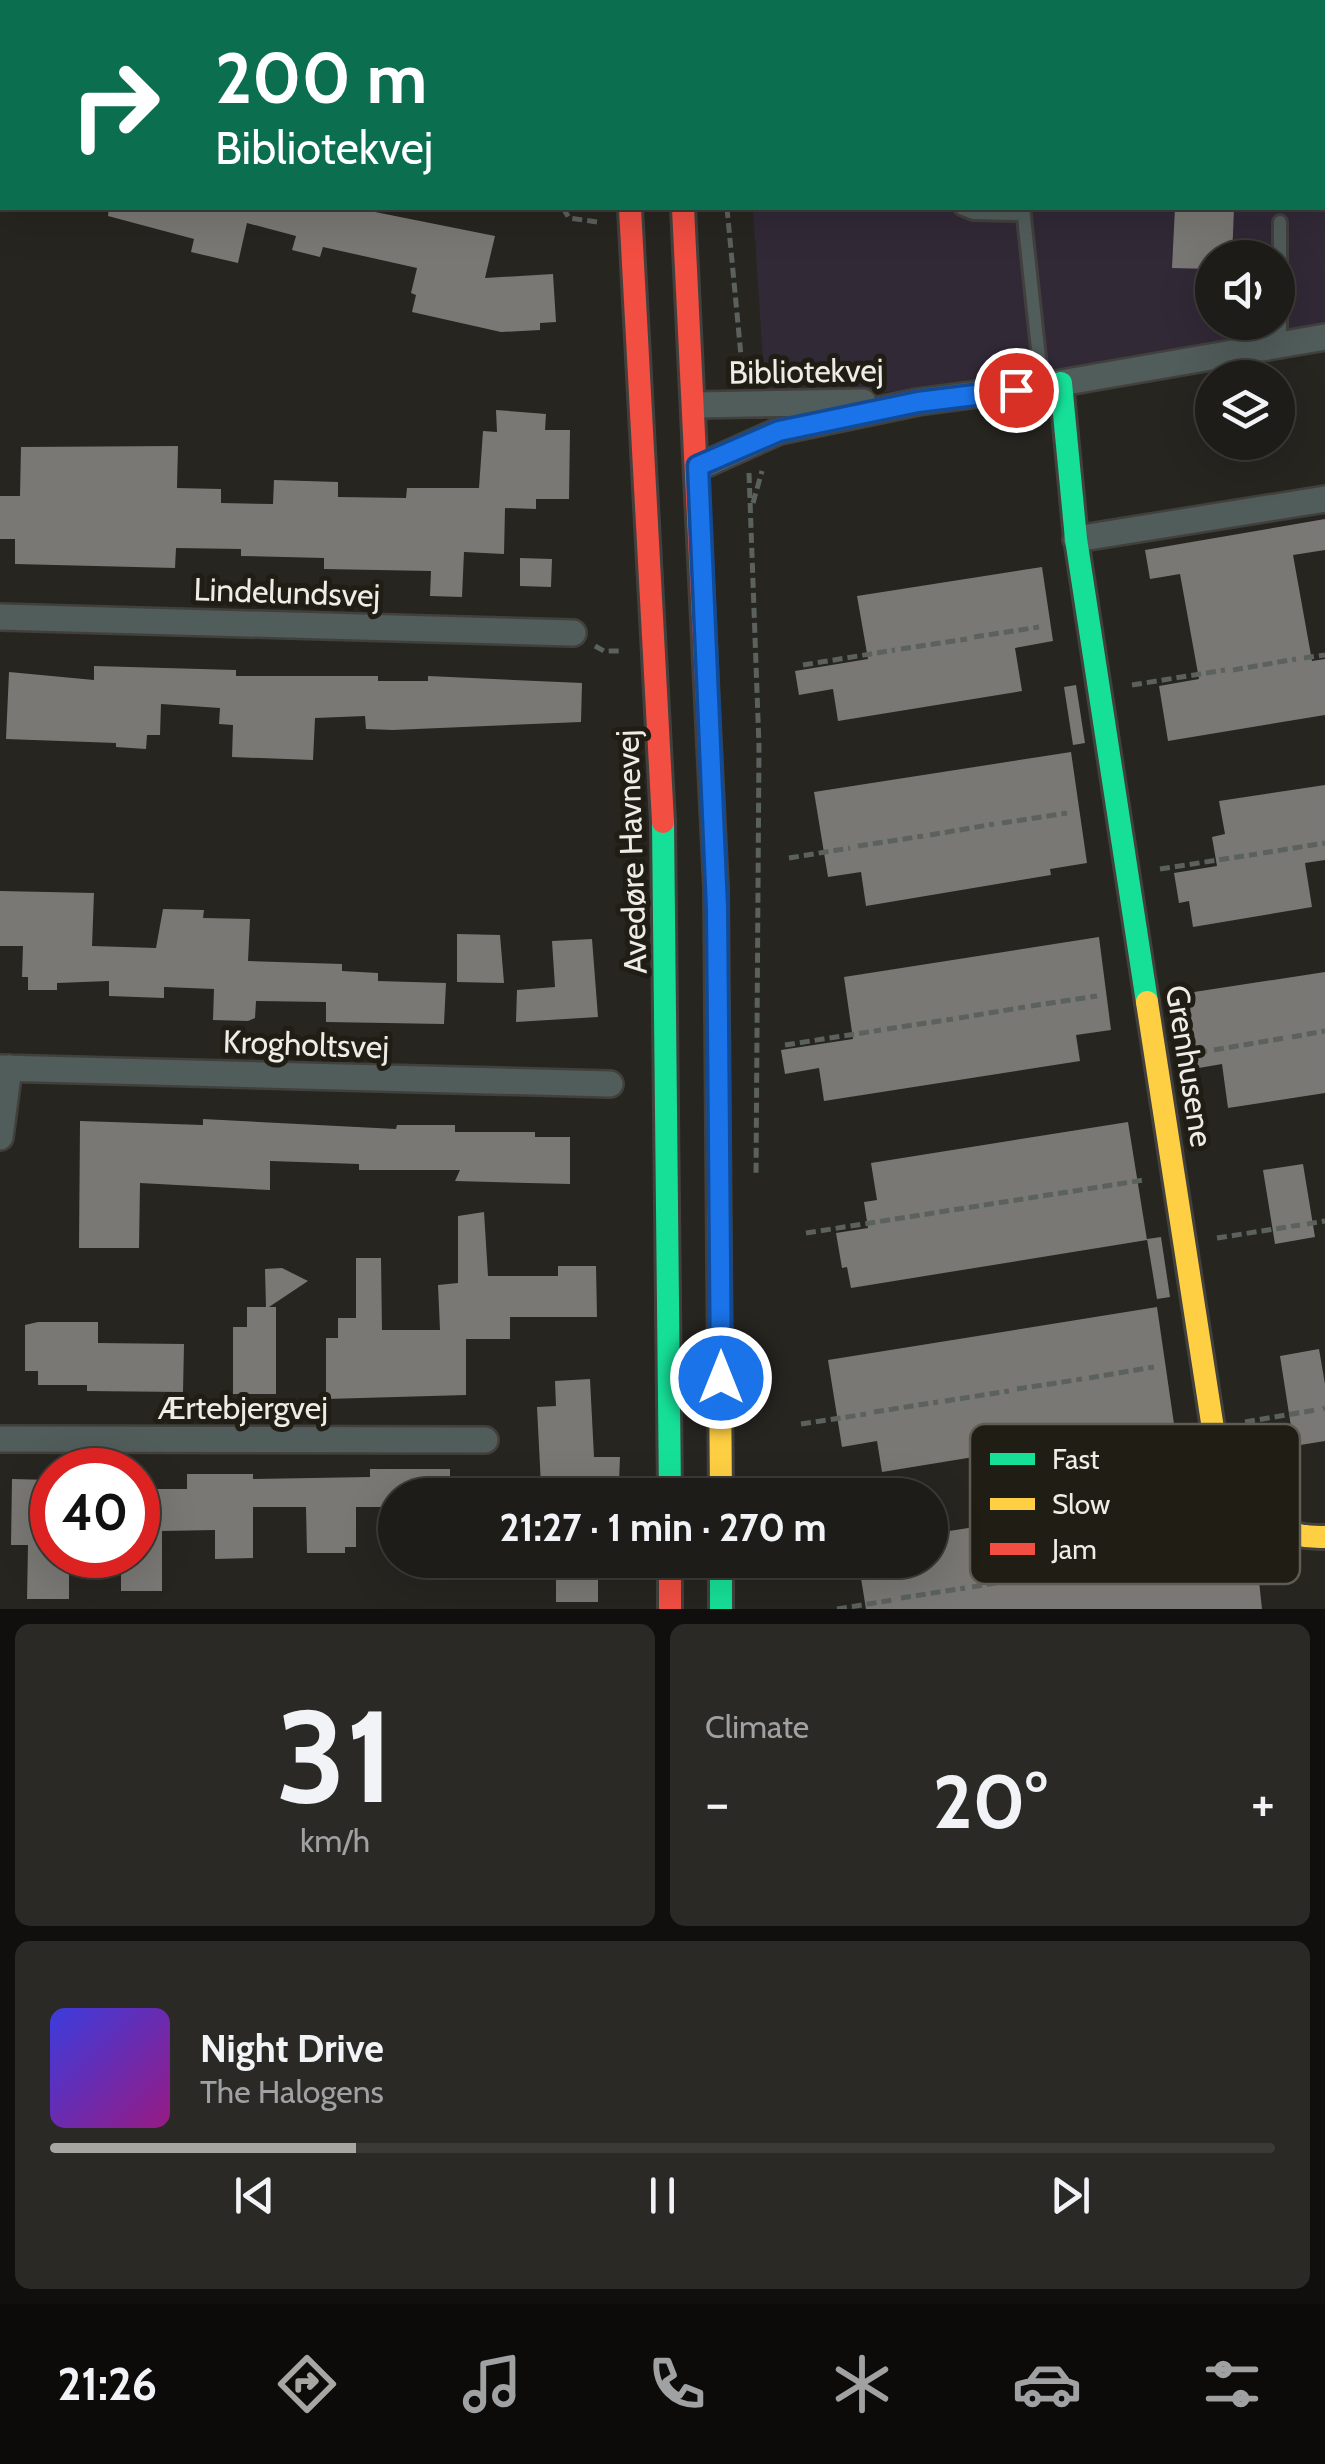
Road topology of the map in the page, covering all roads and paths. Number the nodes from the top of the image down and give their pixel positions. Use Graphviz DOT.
graph roads {
  1 [pos="564,210"];
  2 [pos="596,210"];
  3 [pos="630,210"];
  4 [pos="683,210"];
  5 [pos="727,210"];
  6 [pos="966,210"];
  7 [pos="1023,211"];
  8 [pos="597,222"];
  9 [pos="1280,222"];
  10 [pos="598,240"];
  11 [pos="1325,336"];
  12 [pos="1280,344"];
  13 [pos="1051,385"];
  14 [pos="918,402"];
  15 [pos="745,403"];
  16 [pos="694,405"];
  17 [pos="748,443"];
  18 [pos="698,466"];
  19 [pos="1325,499"];
  20 [pos="1076,539"];
  21 [pos="0,617"];
  22 [pos="1039,627"];
  23 [pos="620,632"];
  24 [pos="572,633"];
  25 [pos="1325,655"];
  26 [pos="1304,658"];
  27 [pos="1296,659"];
  28 [pos="804,665"];
  29 [pos="621,669"];
  30 [pos="1224,670"];
  31 [pos="1233,670"];
  32 [pos="1099,691"];
  33 [pos="1066,813"];
  34 [pos="1325,843"];
  35 [pos="789,858"];
  36 [pos="1128,874"];
  37 [pos="1097,996"];
  38 [pos="1325,1031"];
  39 [pos="785,1045"];
  40 [pos="1214,1050"];
  41 [pos="5,1068"];
  42 [pos="610,1084"];
  43 [pos="0,1137"];
  44 [pos="1174,1176"];
  45 [pos="756,1196"];
  46 [pos="1325,1221"];
  47 [pos="806,1233"];
  48 [pos="1185,1244"];
  49 [pos="1154,1367"];
  50 [pos="1321,1409"];
  51 [pos="874,1412"];
  52 [pos="866,1414"];
  53 [pos="801,1424"];
  54 [pos="1213,1424"];
  55 [pos="1231,1424"];
  56 [pos="0,1438"];
  57 [pos="485,1440"];
  58 [pos="670,1478"];
  59 [pos="721,1478"];
  60 [pos="1300,1536"];
  61 [pos="1325,1537"];
  62 [pos="670,1578"];
  63 [pos="721,1578"];
  64 [pos="992,1584"];
  65 [pos="670,1609"];
  66 [pos="722,1609"];
  67 [pos="836,1609"];
  1 -- 8 [label="path"];
  2 -- 8 [label="path"];
  3 -- 58 [label="street, Avedøre Havnevej"];
  4 -- 16 [label="street"];
  5 -- 15 [label="path"];
  6 -- 7 [label="lane"];
  7 -- 13 [label="lane"];
  8 -- 10 [label="path"];
  9 -- 12 [label="lane"];
  11 -- 12 [label="street, Bibliotekvej"];
  12 -- 13 [label="street, Bibliotekvej"];
  13 -- 14 [label="street, Bibliotekvej"];
  13 -- 20 [label="street, Grenhusene"];
  14 -- 15 [label="street, Bibliotekvej"];
  14 -- 17 [label="street, Bibliotekvej"];
  15 -- 16 [label="street, Bibliotekvej"];
  16 -- 18 [label="street"];
  17 -- 18 [label="street, Bibliotekvej"];
  17 -- 45 [label="path"];
  18 -- 59 [label="street"];
  19 -- 20 [label="street"];
  20 -- 32 [label="street, Grenhusene"];
  21 -- 24 [label="street, Lindelundsvej"];
  22 -- 28 [label="path"];
  23 -- 29 [label="path"];
  25 -- 26 [label="path"];
  27 -- 31 [label="path"];
  30 -- 32 [label="path"];
  32 -- 36 [label="street, Grenhusene"];
  33 -- 35 [label="path"];
  34 -- 36 [label="path"];
  36 -- 44 [label="street, Grenhusene"];
  37 -- 39 [label="path"];
  38 -- 40 [label="path"];
  41 -- 42 [label="street, Krogholtsvej"];
  41 -- 43 [label="street"];
  44 -- 47 [label="path"];
  44 -- 48 [label="street, Grenhusene"];
  46 -- 48 [label="path"];
  48 -- 54 [label="street, Grenhusene"];
  49 -- 51 [label="path"];
  50 -- 55 [label="path"];
  52 -- 53 [label="path"];
  56 -- 57 [label="street, Ærtebjergvej"];
  60 -- 61 [label="street, Grenhusene"];
  62 -- 65 [label="street"];
  63 -- 66 [label="street"];
  64 -- 67 [label="path"];
}
